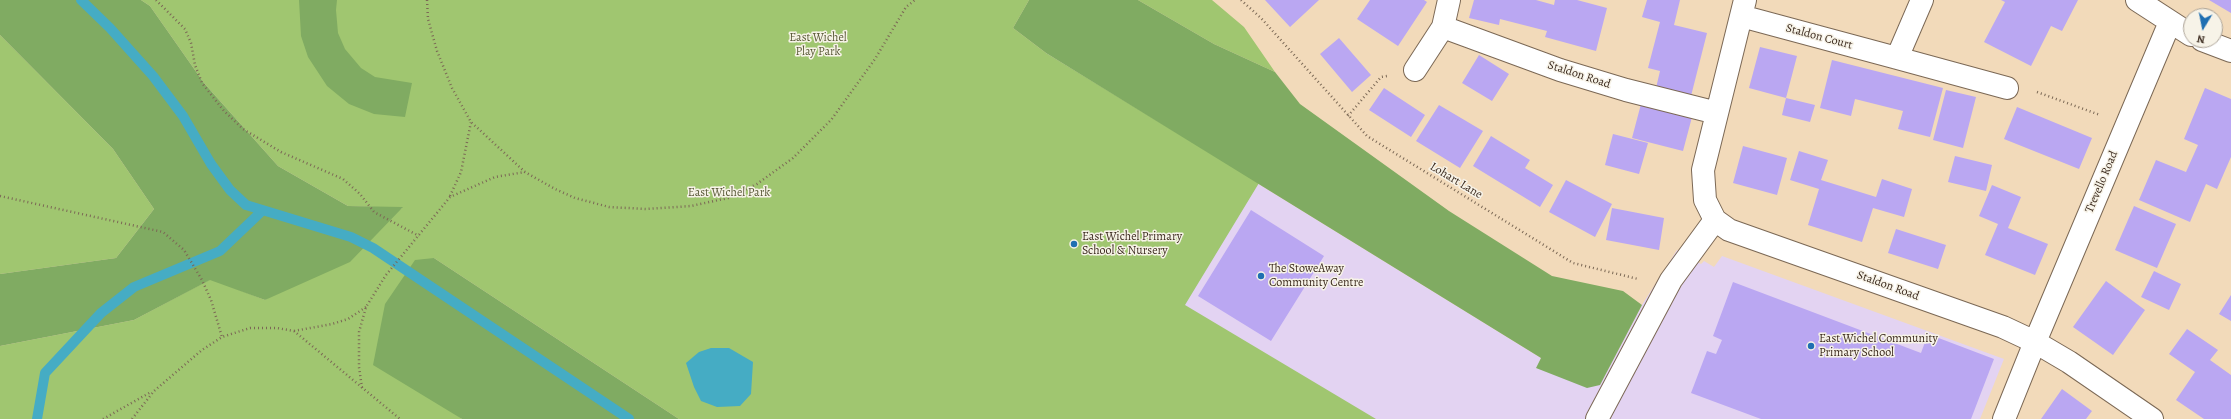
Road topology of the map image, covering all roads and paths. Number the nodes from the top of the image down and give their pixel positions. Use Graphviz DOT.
graph roads {
  1 [pos="156,0"];
  2 [pos="427,0"];
  3 [pos="915,0"];
  4 [pos="1241,0"];
  5 [pos="1449,0"];
  6 [pos="1922,0"];
  7 [pos="2138,0"];
  8 [pos="1743,8"];
  9 [pos="2170,22"];
  10 [pos="1443,27"];
  11 [pos="2183,31"];
  12 [pos="1897,58"];
  13 [pos="1415,70"];
  14 [pos="2007,88"];
  15 [pos="1717,113"];
  16 [pos="1348,116"];
  17 [pos="471,122"];
  18 [pos="2126,125"];
  19 [pos="526,172"];
  20 [pos="0,196"];
  21 [pos="450,197"];
  22 [pos="1715,220"];
  23 [pos="419,236"];
  24 [pos="1640,278"];
  25 [pos="366,307"];
  26 [pos="294,331"];
  27 [pos="222,337"];
  28 [pos="2035,342"];
  29 [pos="362,390"];
  30 [pos="154,391"];
  31 [pos="103,419"];
  32 [pos="132,419"];
  33 [pos="400,419"];
  34 [pos="1597,419"];
  35 [pos="2004,419"];
  36 [pos="2152,419"];
  1 -- 23 [label="path"];
  2 -- 17 [label="path"];
  3 -- 19 [label="path"];
  4 -- 16 [label="path, Lohart Lane"];
  5 -- 10 [label="street"];
  6 -- 12 [label="street"];
  7 -- 9 [label="street"];
  8 -- 12 [label="street, Staldon Court"];
  8 -- 15 [label="street"];
  9 -- 11 [label="street"];
  9 -- 18 [label="street, Trevello Road"];
  10 -- 13 [label="street"];
  10 -- 15 [label="street, Staldon Road"];
  12 -- 14 [label="street, Staldon Court"];
  13 -- 16 [label="path"];
  14 -- 18 [label="path"];
  15 -- 22 [label="street"];
  16 -- 24 [label="path, Lohart Lane"];
  17 -- 19 [label="path"];
  17 -- 21 [label="path"];
  18 -- 28 [label="street, Trevello Road"];
  19 -- 21 [label="path"];
  20 -- 27 [label="path"];
  21 -- 23 [label="path"];
  22 -- 28 [label="street, Staldon Road"];
  22 -- 34 [label="street"];
  23 -- 25 [label="path"];
  25 -- 26 [label="path"];
  25 -- 29 [label="path"];
  26 -- 27 [label="path"];
  26 -- 29 [label="path"];
  27 -- 30 [label="path"];
  28 -- 35 [label="street, Trevello Road"];
  28 -- 36 [label="street, Staldon Road"];
  29 -- 33 [label="path"];
  30 -- 31 [label="path"];
  30 -- 32 [label="path"];
}
